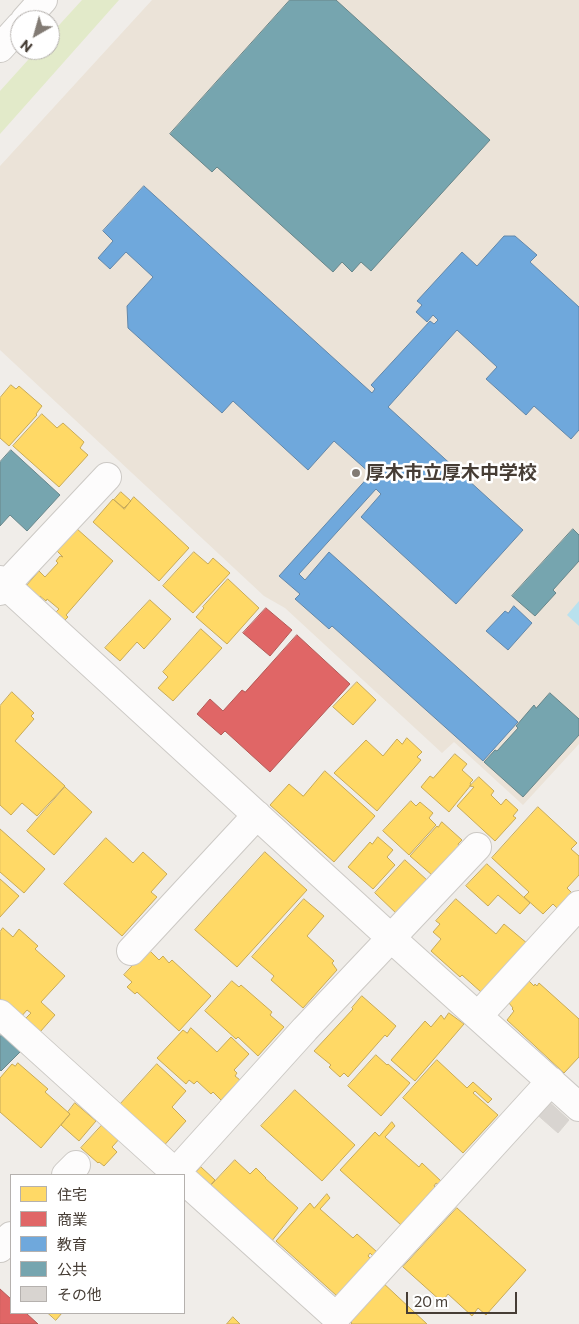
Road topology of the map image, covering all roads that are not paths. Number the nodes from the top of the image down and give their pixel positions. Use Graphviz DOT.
graph roads {
  1 [pos="43,0"];
  2 [pos="34,10"];
  3 [pos="10,37"];
  4 [pos="0,48"];
  5 [pos="107,477"];
  6 [pos="2,585"];
  7 [pos="257,815"];
  8 [pos="477,847"];
  9 [pos="579,905"];
  10 [pos="392,939"];
  11 [pos="131,951"];
  12 [pos="0,1014"];
  13 [pos="478,1016"];
  14 [pos="569,1091"];
  15 [pos="177,1174"];
  16 [pos="181,1174"];
  17 [pos="185,1181"];
  18 [pos="10,1237"];
  19 [pos="0,1248"];
  1 -- 2 [label="street"];
  3 -- 4 [label="street"];
  5 -- 6 [label="street"];
  6 -- 7 [label="street"];
  7 -- 10 [label="street"];
  7 -- 11 [label="street"];
  8 -- 10 [label="street"];
  9 -- 13 [label="street"];
  10 -- 13 [label="street"];
  10 -- 16 [label="street"];
  12 -- 15 [label="street"];
  13 -- 14 [label="street"];
  14 -- 17 [label="street"];
  18 -- 19 [label="street"];
}
